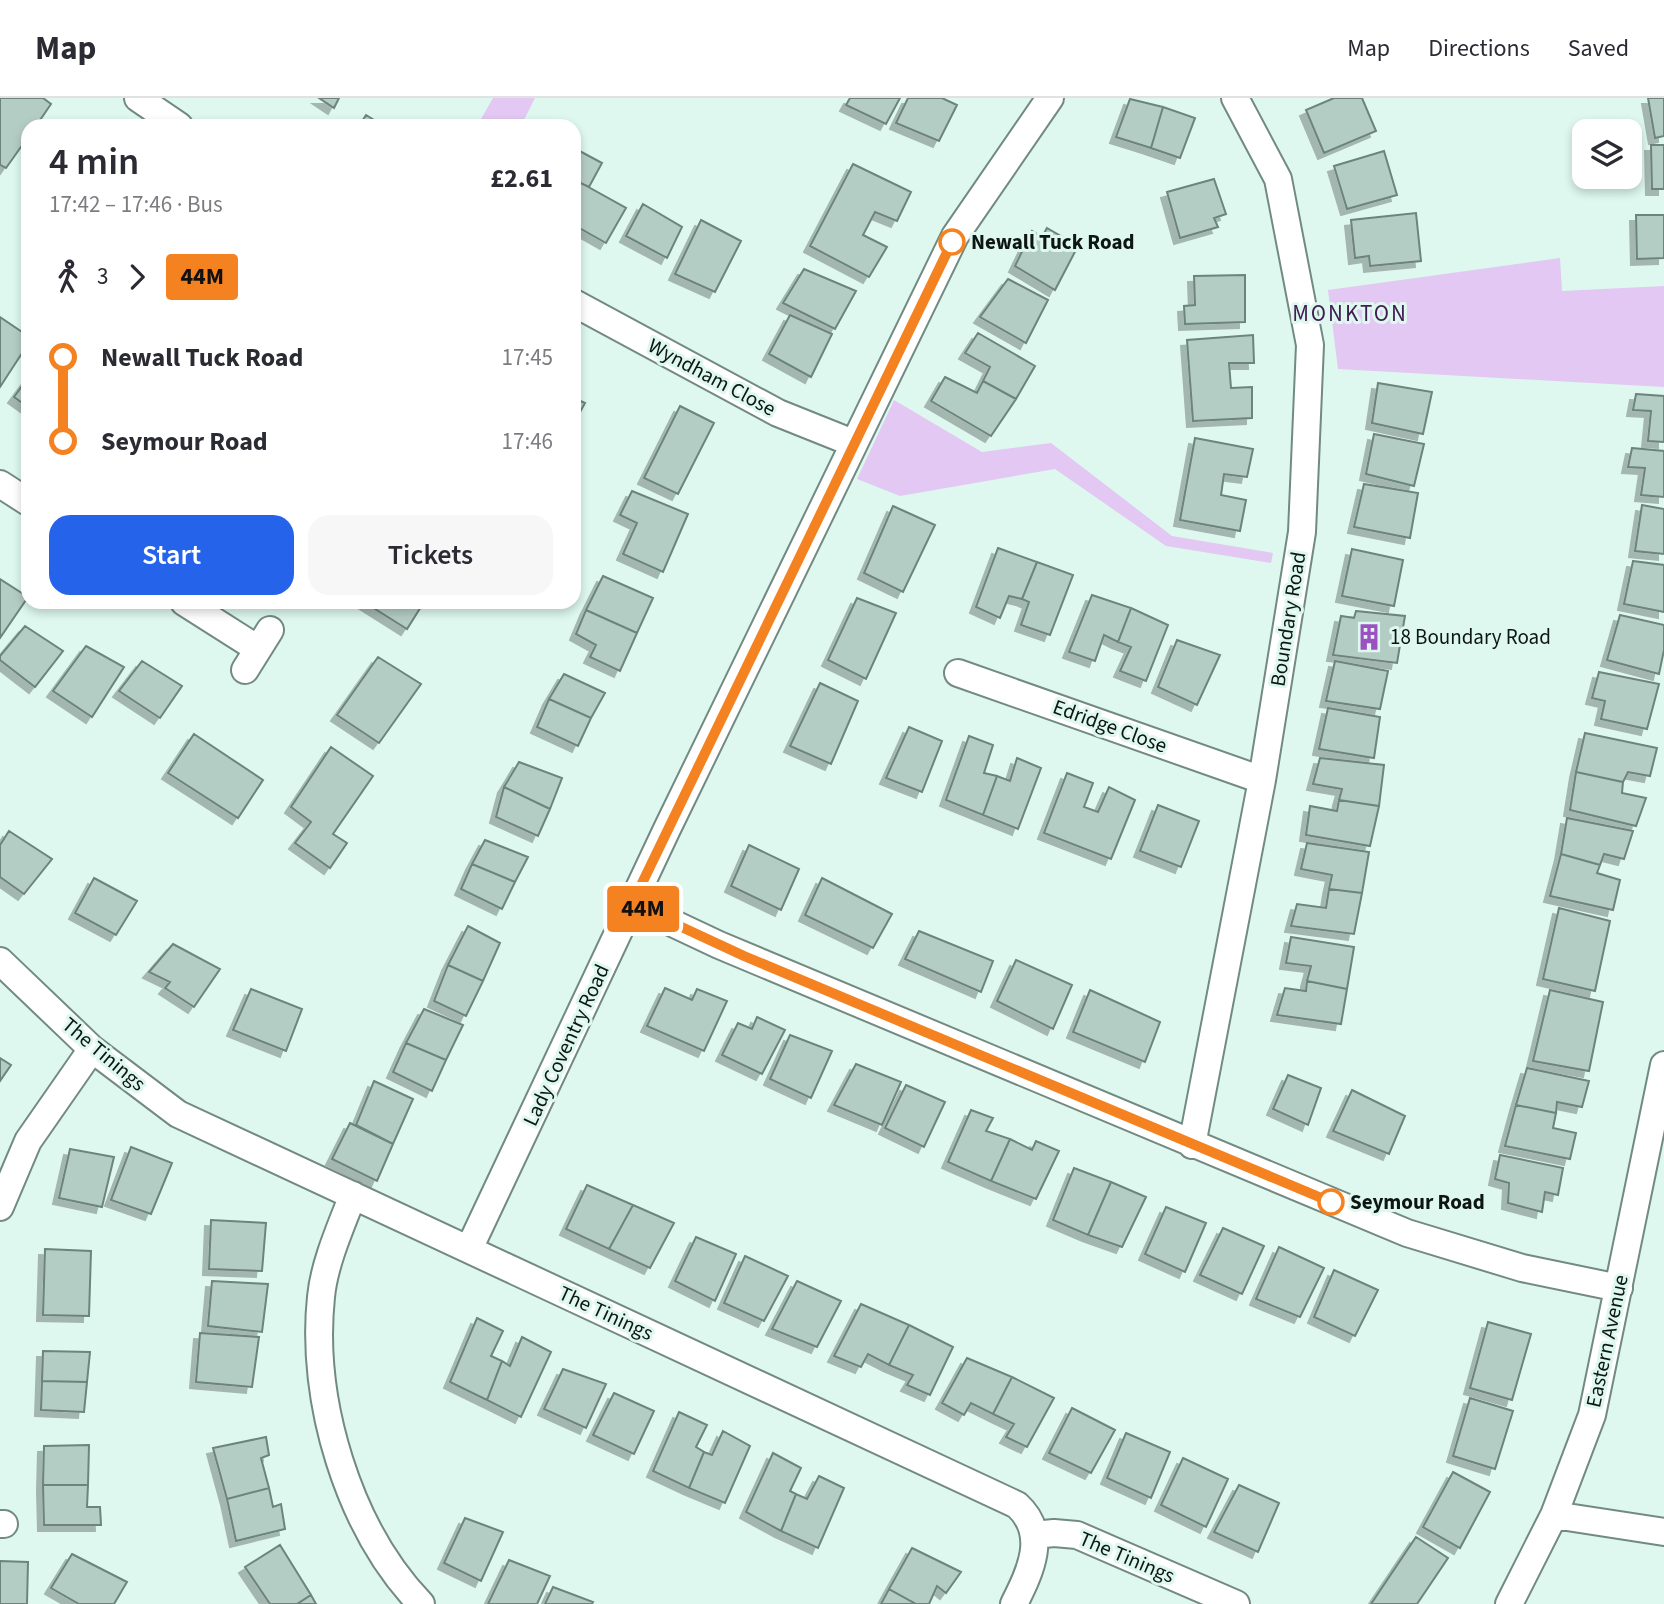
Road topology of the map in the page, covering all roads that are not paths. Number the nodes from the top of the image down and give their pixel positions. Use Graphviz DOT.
graph roads {
  1 [pos="138,98"];
  2 [pos="1050,98"];
  3 [pos="1235,98"];
  4 [pos="169,119"];
  5 [pos="581,307"];
  6 [pos="853,443"];
  7 [pos="0,484"];
  8 [pos="21,498"];
  9 [pos="195,609"];
  10 [pos="258,650"];
  11 [pos="958,673"];
  12 [pos="1262,780"];
  13 [pos="632,904"];
  14 [pos="0,961"];
  15 [pos="92,1049"];
  16 [pos="1664,1065"];
  17 [pos="1192,1145"];
  18 [pos="353,1195"];
  19 [pos="0,1207"];
  20 [pos="468,1249"];
  21 [pos="1619,1288"];
  22 [pos="1554,1515"];
  23 [pos="1664,1532"];
  24 [pos="1034,1535"];
  25 [pos="421,1604"];
  26 [pos="1014,1604"];
  27 [pos="1237,1604"];
  28 [pos="1509,1604"];
  1 -- 4 [label="street"];
  2 -- 6 [label="street, Lady Coventry Road"];
  3 -- 12 [label="street, Boundary Road"];
  5 -- 6 [label="street, Wyndham Close"];
  6 -- 13 [label="street, Lady Coventry Road"];
  7 -- 8 [label="street"];
  9 -- 10 [label="street"];
  11 -- 12 [label="street, Edridge Close"];
  12 -- 17 [label="street, Boundary Road"];
  13 -- 17 [label="street"];
  13 -- 20 [label="street, Lady Coventry Road"];
  14 -- 15 [label="street, The Tinings"];
  15 -- 18 [label="street, The Tinings"];
  15 -- 19 [label="street"];
  16 -- 21 [label="street, Eastern Avenue"];
  17 -- 21 [label="street"];
  18 -- 20 [label="street, The Tinings"];
  18 -- 25 [label="street"];
  20 -- 24 [label="street, The Tinings"];
  21 -- 22 [label="street, Eastern Avenue"];
  22 -- 23 [label="street"];
  22 -- 28 [label="street, Eastern Avenue"];
  24 -- 26 [label="street"];
  24 -- 27 [label="street, The Tinings"];
}
